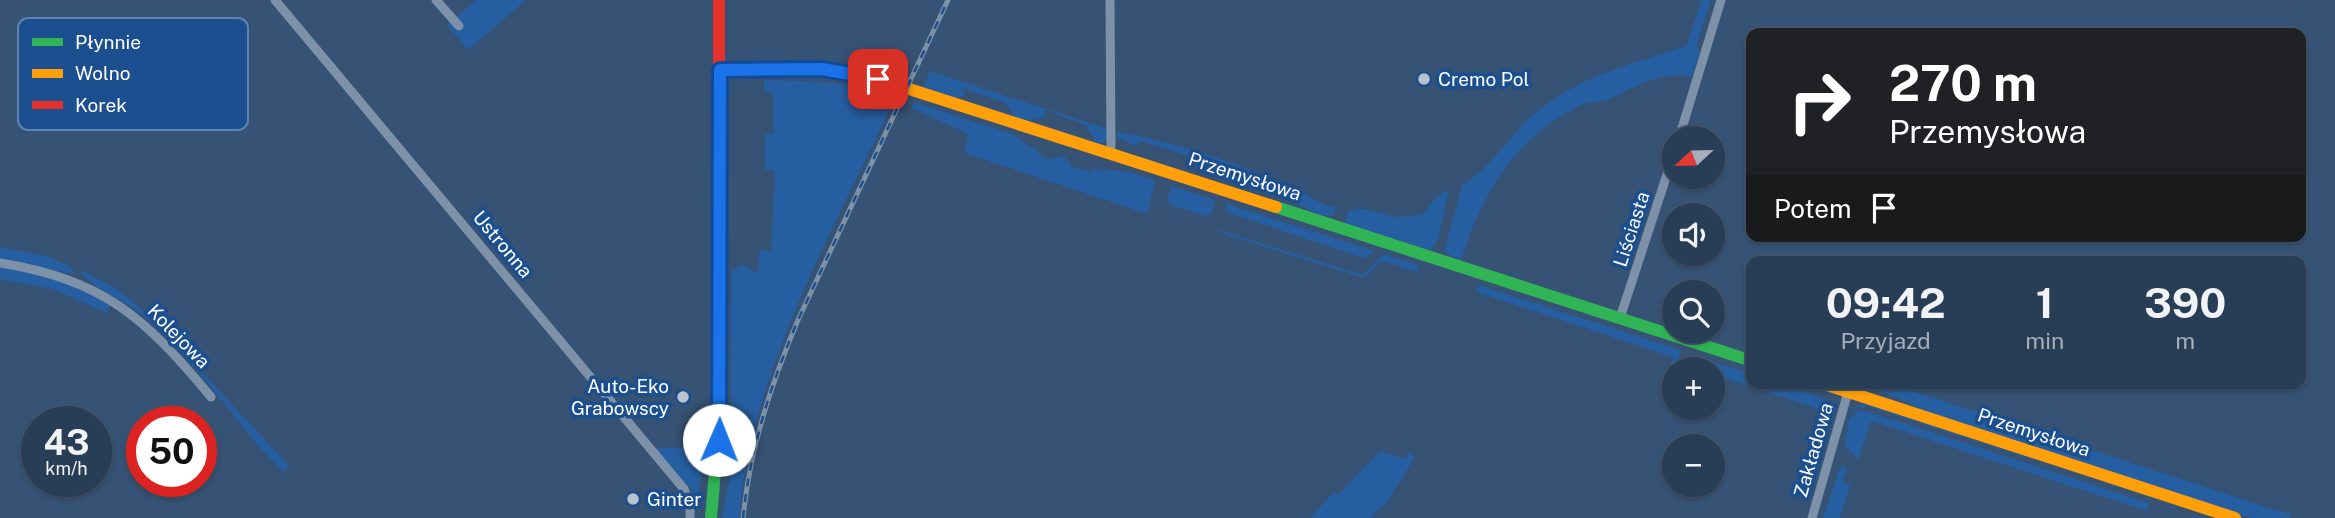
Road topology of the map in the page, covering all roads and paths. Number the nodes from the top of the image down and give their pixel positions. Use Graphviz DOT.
graph roads {
  1 [pos="275,0"];
  2 [pos="436,0"];
  3 [pos="719,0"];
  4 [pos="1110,0"];
  5 [pos="1721,0"];
  6 [pos="458,26"];
  7 [pos="720,70"];
  8 [pos="1683,126"];
  9 [pos="1111,153"];
  10 [pos="1662,189"];
  11 [pos="0,263"];
  12 [pos="1620,318"];
  13 [pos="1746,359"];
  14 [pos="1839,389"];
  15 [pos="1848,392"];
  16 [pos="211,397"];
  17 [pos="690,518"];
  18 [pos="711,518"];
  19 [pos="1812,518"];
  20 [pos="2235,518"];
  1 -- 17 [label="street, Ustronna"];
  2 -- 6 [label="street"];
  3 -- 7 [label="street"];
  4 -- 9 [label="street"];
  5 -- 8 [label="street"];
  7 -- 9 [label="street, Przemysłowa"];
  7 -- 18 [label="street"];
  9 -- 12 [label="street, Przemysłowa"];
  10 -- 12 [label="street, Liściasta"];
  11 -- 16 [label="street, Kolejowa"];
  12 -- 13 [label="street, Przemysłowa"];
  14 -- 15 [label="street, Przemysłowa"];
  15 -- 19 [label="street, Zakładowa"];
  15 -- 20 [label="street, Przemysłowa"];
}
